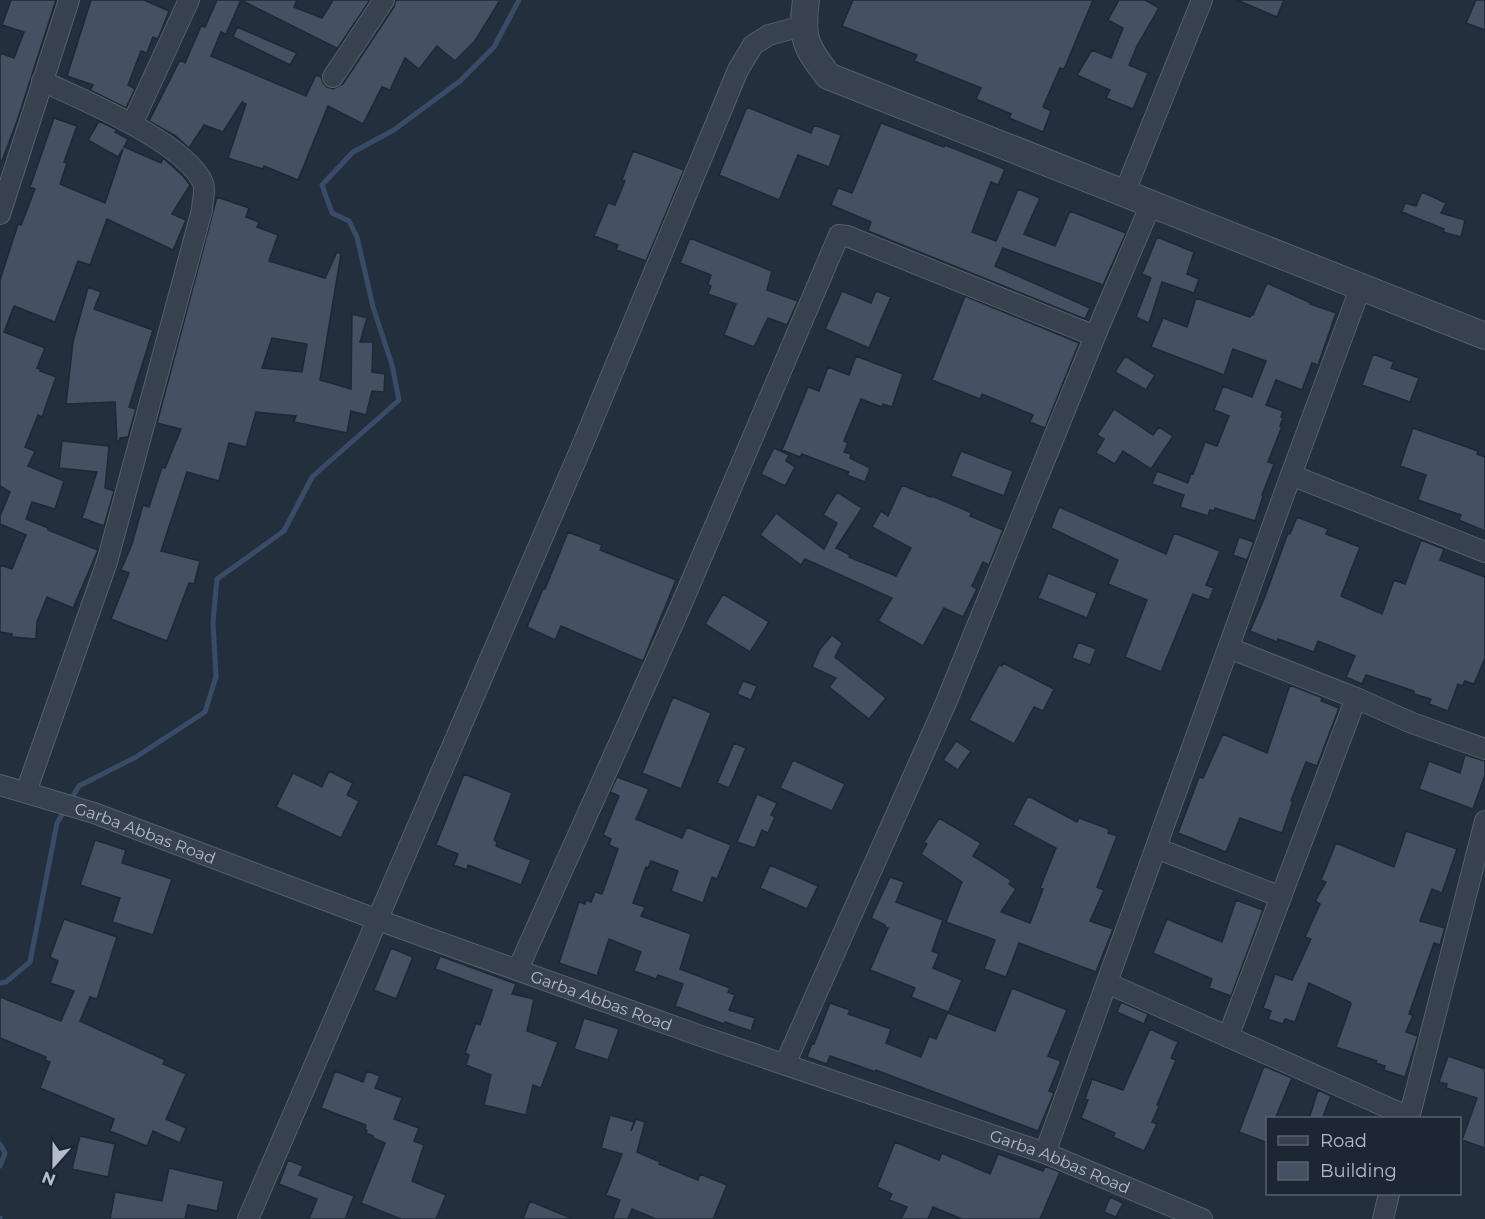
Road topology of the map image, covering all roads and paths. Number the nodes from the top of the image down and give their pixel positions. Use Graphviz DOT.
graph roads {
  1 [pos="69,0"];
  2 [pos="189,0"];
  3 [pos="384,0"];
  4 [pos="806,0"];
  5 [pos="1202,0"];
  6 [pos="802,26"];
  7 [pos="333,77"];
  8 [pos="42,81"];
  9 [pos="132,124"];
  10 [pos="8,161"];
  11 [pos="1124,194"];
  12 [pos="1151,204"];
  13 [pos="0,213"];
  14 [pos="1361,286"];
  15 [pos="1095,336"];
  16 [pos="1485,336"];
  17 [pos="1291,475"];
  18 [pos="1485,552"];
  19 [pos="1229,648"];
  20 [pos="1356,698"];
  21 [pos="1485,748"];
  22 [pos="0,785"];
  23 [pos="26,792"];
  24 [pos="1485,821"];
  25 [pos="1156,848"];
  26 [pos="1281,897"];
  27 [pos="378,920"];
  28 [pos="518,969"];
  29 [pos="1107,983"];
  30 [pos="1228,1037"];
  31 [pos="785,1064"];
  32 [pos="1407,1117"];
  33 [pos="1409,1117"];
  34 [pos="1046,1154"];
  35 [pos="1389,1195"];
  36 [pos="248,1219"];
  37 [pos="1202,1219"];
  38 [pos="1383,1219"];
  1 -- 8 [label="street"];
  2 -- 9 [label="street"];
  3 -- 7 [label="street"];
  4 -- 6 [label="street"];
  5 -- 11 [label="street"];
  6 -- 11 [label="street"];
  6 -- 27 [label="street"];
  8 -- 9 [label="street"];
  8 -- 10 [label="street"];
  9 -- 23 [label="street"];
  10 -- 13 [label="street"];
  11 -- 12 [label="street"];
  12 -- 14 [label="street"];
  12 -- 15 [label="street"];
  14 -- 16 [label="street"];
  14 -- 17 [label="street"];
  15 -- 28 [label="street"];
  15 -- 31 [label="street"];
  17 -- 18 [label="street"];
  17 -- 19 [label="street"];
  19 -- 20 [label="street"];
  19 -- 25 [label="street"];
  20 -- 21 [label="street"];
  20 -- 26 [label="street"];
  22 -- 23 [label="street, Garba Abbas Road"];
  23 -- 27 [label="street, Garba Abbas Road"];
  24 -- 33 [label="street"];
  25 -- 26 [label="street"];
  25 -- 29 [label="street"];
  26 -- 30 [label="street"];
  27 -- 28 [label="street, Garba Abbas Road"];
  27 -- 36 [label="street"];
  28 -- 31 [label="street, Garba Abbas Road"];
  29 -- 30 [label="street"];
  29 -- 34 [label="street"];
  30 -- 32 [label="street"];
  31 -- 34 [label="street, Garba Abbas Road"];
  34 -- 37 [label="street, Garba Abbas Road"];
  35 -- 38 [label="street"];
}
